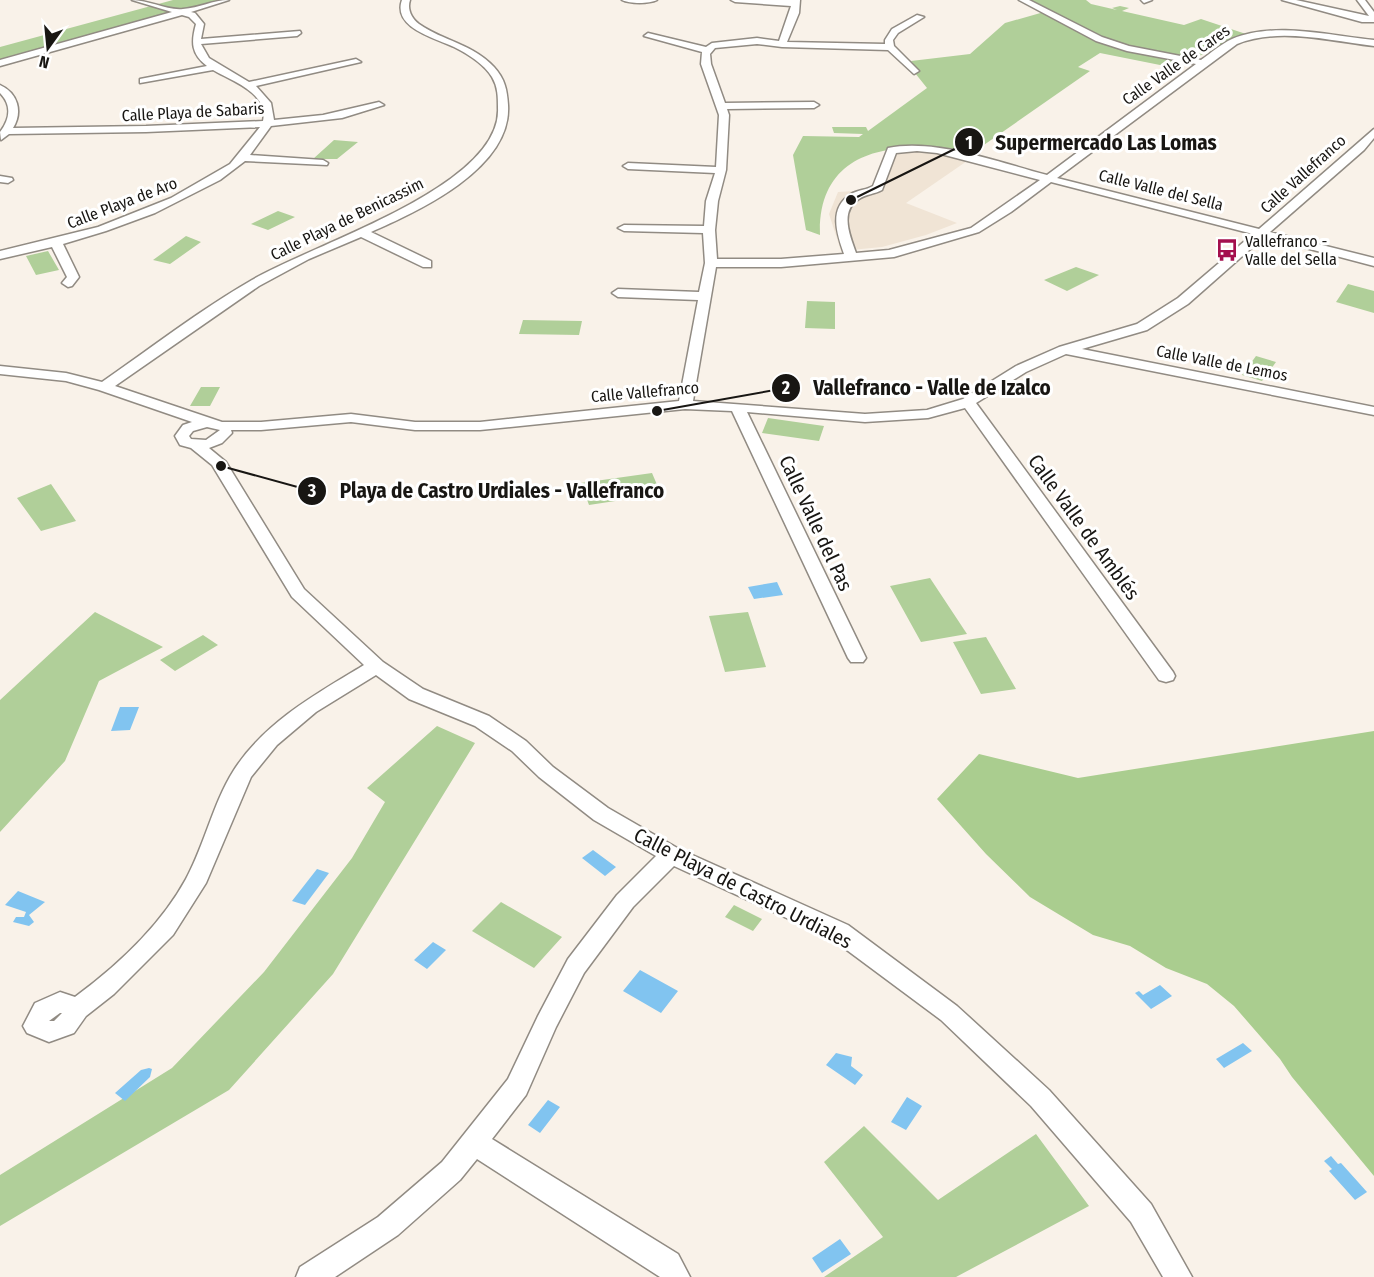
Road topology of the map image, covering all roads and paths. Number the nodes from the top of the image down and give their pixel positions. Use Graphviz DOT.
graph roads {
  1 [pos="136,0"];
  2 [pos="195,0"];
  3 [pos="225,0"];
  4 [pos="406,0"];
  5 [pos="626,0"];
  6 [pos="653,0"];
  7 [pos="735,0"];
  8 [pos="1023,0"];
  9 [pos="1286,0"];
  10 [pos="1361,0"];
  11 [pos="796,2"];
  12 [pos="166,8"];
  13 [pos="182,13"];
  14 [pos="920,17"];
  15 [pos="1374,19"];
  16 [pos="297,33"];
  17 [pos="648,36"];
  18 [pos="196,42"];
  19 [pos="1374,43"];
  20 [pos="782,44"];
  21 [pos="890,47"];
  22 [pos="707,50"];
  23 [pos="0,53"];
  24 [pos="0,63"];
  25 [pos="356,63"];
  26 [pos="1203,63"];
  27 [pos="214,67"];
  28 [pos="914,71"];
  29 [pos="143,81"];
  30 [pos="249,85"];
  31 [pos="0,88"];
  32 [pos="379,105"];
  33 [pos="814,105"];
  34 [pos="721,106"];
  35 [pos="270,123"];
  36 [pos="1374,132"];
  37 [pos="4,134"];
  38 [pos="1360,148"];
  39 [pos="1374,151"];
  40 [pos="243,158"];
  41 [pos="323,163"];
  42 [pos="628,165"];
  43 [pos="721,170"];
  44 [pos="1048,178"];
  45 [pos="624,228"];
  46 [pos="709,230"];
  47 [pos="361,232"];
  48 [pos="1264,233"];
  49 [pos="57,244"];
  50 [pos="0,255"];
  51 [pos="851,257"];
  52 [pos="1374,262"];
  53 [pos="711,263"];
  54 [pos="427,264"];
  55 [pos="68,283"];
  56 [pos="618,293"];
  57 [pos="705,296"];
  58 [pos="1064,350"];
  59 [pos="0,370"];
  60 [pos="104,387"];
  61 [pos="133,397"];
  62 [pos="968,402"];
  63 [pos="685,405"];
  64 [pos="738,407"];
  65 [pos="1374,411"];
  66 [pos="219,429"];
  67 [pos="184,432"];
  68 [pos="196,445"];
  69 [pos="212,456"];
  70 [pos="857,658"];
  71 [pos="376,666"];
  72 [pos="1166,676"];
  73 [pos="671,855"];
  74 [pos="77,1009"];
  75 [pos="475,1143"];
  76 [pos="310,1277"];
  77 [pos="676,1277"];
  78 [pos="1178,1277"];
  1 -- 12 [label="street"];
  2 -- 12 [label="street"];
  3 -- 13 [label="street"];
  4 -- 47 [label="street, Calle Playa de Benicassim"];
  5 -- 6 [label="street"];
  7 -- 11 [label="street"];
  8 -- 26 [label="street"];
  9 -- 15 [label="street"];
  10 -- 15 [label="street"];
  11 -- 20 [label="street"];
  12 -- 13 [label="street"];
  12 -- 23 [label="street"];
  13 -- 18 [label="street"];
  13 -- 24 [label="street"];
  14 -- 21 [label="street"];
  16 -- 18 [label="street"];
  17 -- 22 [label="street"];
  18 -- 27 [label="street"];
  19 -- 26 [label="street, Calle Valle de Cares"];
  20 -- 21 [label="street"];
  20 -- 22 [label="street"];
  21 -- 28 [label="street"];
  22 -- 34 [label="street"];
  25 -- 30 [label="street"];
  26 -- 44 [label="street, Calle Valle de Cares"];
  27 -- 29 [label="street"];
  27 -- 30 [label="street"];
  30 -- 35 [label="street"];
  31 -- 37 [label="street"];
  32 -- 35 [label="street, Calle Playa de Sabaris"];
  33 -- 34 [label="street"];
  34 -- 43 [label="street"];
  35 -- 37 [label="street, Calle Playa de Sabaris"];
  35 -- 40 [label="street, Calle Playa de Aro"];
  36 -- 38 [label="street, Calle Vallefranco"];
  38 -- 39 [label="street"];
  38 -- 48 [label="street, Calle Vallefranco"];
  40 -- 41 [label="street"];
  40 -- 49 [label="street, Calle Playa de Aro"];
  42 -- 43 [label="street"];
  43 -- 46 [label="street"];
  44 -- 48 [label="street, Calle Valle del Sella"];
  44 -- 51 [label="street, Calle Valle de Cares"];
  44 -- 51 [label="street, Calle Valle del Sella"];
  45 -- 46 [label="street"];
  46 -- 53 [label="street"];
  47 -- 54 [label="street"];
  47 -- 60 [label="street, Calle Playa de Benicassim"];
  48 -- 52 [label="street, Calle Valle del Sella"];
  48 -- 58 [label="street, Calle Vallefranco"];
  49 -- 50 [label="street, Calle Playa de Aro"];
  49 -- 55 [label="street"];
  51 -- 53 [label="street, Calle Valle de Cares"];
  53 -- 57 [label="street"];
  56 -- 57 [label="street"];
  57 -- 63 [label="street"];
  58 -- 62 [label="street, Calle Vallefranco"];
  58 -- 65 [label="street, Calle Valle de Lemos"];
  59 -- 60 [label="street"];
  60 -- 61 [label="street"];
  61 -- 66 [label="street"];
  61 -- 67 [label="street"];
  62 -- 64 [label="street, Calle Vallefranco"];
  62 -- 72 [label="street, Calle Valle de Amblés"];
  63 -- 64 [label="street, Calle Vallefranco"];
  63 -- 66 [label="street, Calle Vallefranco"];
  64 -- 70 [label="street, Calle Valle del Pas"];
  66 -- 67 [label="street"];
  66 -- 68 [label="street"];
  66 -- 69 [label="street"];
  67 -- 68 [label="street, Calle Playa de Castro Urdiales"];
  68 -- 69 [label="street, Calle Playa de Castro Urdiales"];
  69 -- 71 [label="street, Calle Playa de Castro Urdiales"];
  71 -- 73 [label="street, Calle Playa de Castro Urdiales"];
  71 -- 74 [label="street"];
  73 -- 75 [label="street"];
  73 -- 78 [label="street, Calle Playa de Castro Urdiales"];
  75 -- 76 [label="street"];
  75 -- 77 [label="street"];
}
